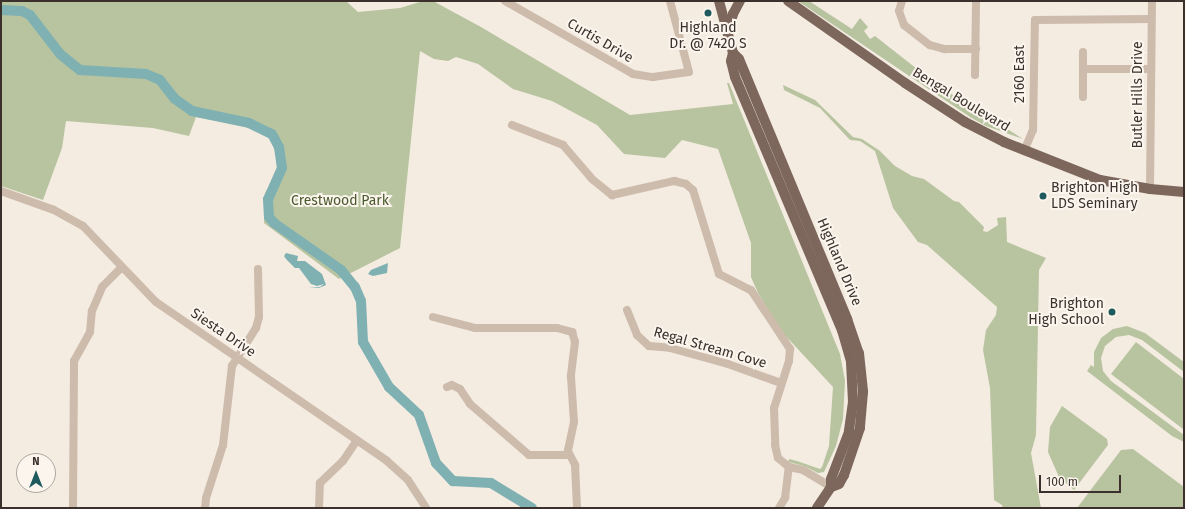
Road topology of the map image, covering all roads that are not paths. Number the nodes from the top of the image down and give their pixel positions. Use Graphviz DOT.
graph roads {
  1 [pos="505,1"];
  2 [pos="670,1"];
  3 [pos="719,1"];
  4 [pos="740,1"];
  5 [pos="781,1"];
  6 [pos="902,1"];
  7 [pos="976,1"];
  8 [pos="1152,1"];
  9 [pos="790,3"];
  10 [pos="1151,19"];
  11 [pos="728,34"];
  12 [pos="976,49"];
  13 [pos="1084,52"];
  14 [pos="1084,69"];
  15 [pos="1151,69"];
  16 [pos="976,75"];
  17 [pos="1084,97"];
  18 [pos="512,125"];
  19 [pos="1024,151"];
  20 [pos="1150,189"];
  21 [pos="1,191"];
  22 [pos="1184,192"];
  23 [pos="122,267"];
  24 [pos="258,269"];
  25 [pos="627,310"];
  26 [pos="433,317"];
  27 [pos="236,358"];
  28 [pos="781,383"];
  29 [pos="447,387"];
  30 [pos="357,440"];
  31 [pos="569,455"];
  32 [pos="789,467"];
  33 [pos="831,487"];
  34 [pos="73,508"];
  35 [pos="205,508"];
  36 [pos="319,508"];
  37 [pos="426,508"];
  38 [pos="577,508"];
  39 [pos="779,508"];
  40 [pos="817,508"];
  1 -- 2 [label="street, Curtis Drive"];
  3 -- 11 [label="main road, Highland Drive"];
  4 -- 11 [label="main road"];
  5 -- 9 [label="main road, Bengal Boulevard"];
  6 -- 12 [label="street"];
  7 -- 12 [label="street"];
  8 -- 10 [label="street, Butler Hills Drive"];
  9 -- 19 [label="main road, Bengal Boulevard"];
  10 -- 15 [label="street, Butler Hills Drive"];
  10 -- 19 [label="street, 2160 East"];
  11 -- 33 [label="main road, Highland Drive"];
  12 -- 16 [label="street"];
  13 -- 14 [label="street"];
  14 -- 15 [label="street"];
  14 -- 17 [label="street"];
  15 -- 20 [label="street, Butler Hills Drive"];
  18 -- 28 [label="street"];
  19 -- 20 [label="main road, Bengal Boulevard"];
  20 -- 22 [label="main road, Bengal Boulevard"];
  21 -- 23 [label="street, Siesta Drive"];
  23 -- 27 [label="street, Siesta Drive"];
  23 -- 34 [label="street"];
  24 -- 27 [label="street"];
  25 -- 28 [label="street, Regal Stream Cove"];
  26 -- 31 [label="street"];
  27 -- 30 [label="street, Siesta Drive"];
  27 -- 35 [label="street"];
  28 -- 32 [label="street"];
  29 -- 31 [label="street"];
  30 -- 36 [label="street"];
  30 -- 37 [label="street, Siesta Drive"];
  31 -- 38 [label="street"];
  32 -- 33 [label="street"];
  32 -- 39 [label="street"];
  33 -- 40 [label="main road, Highland Drive"];
}
